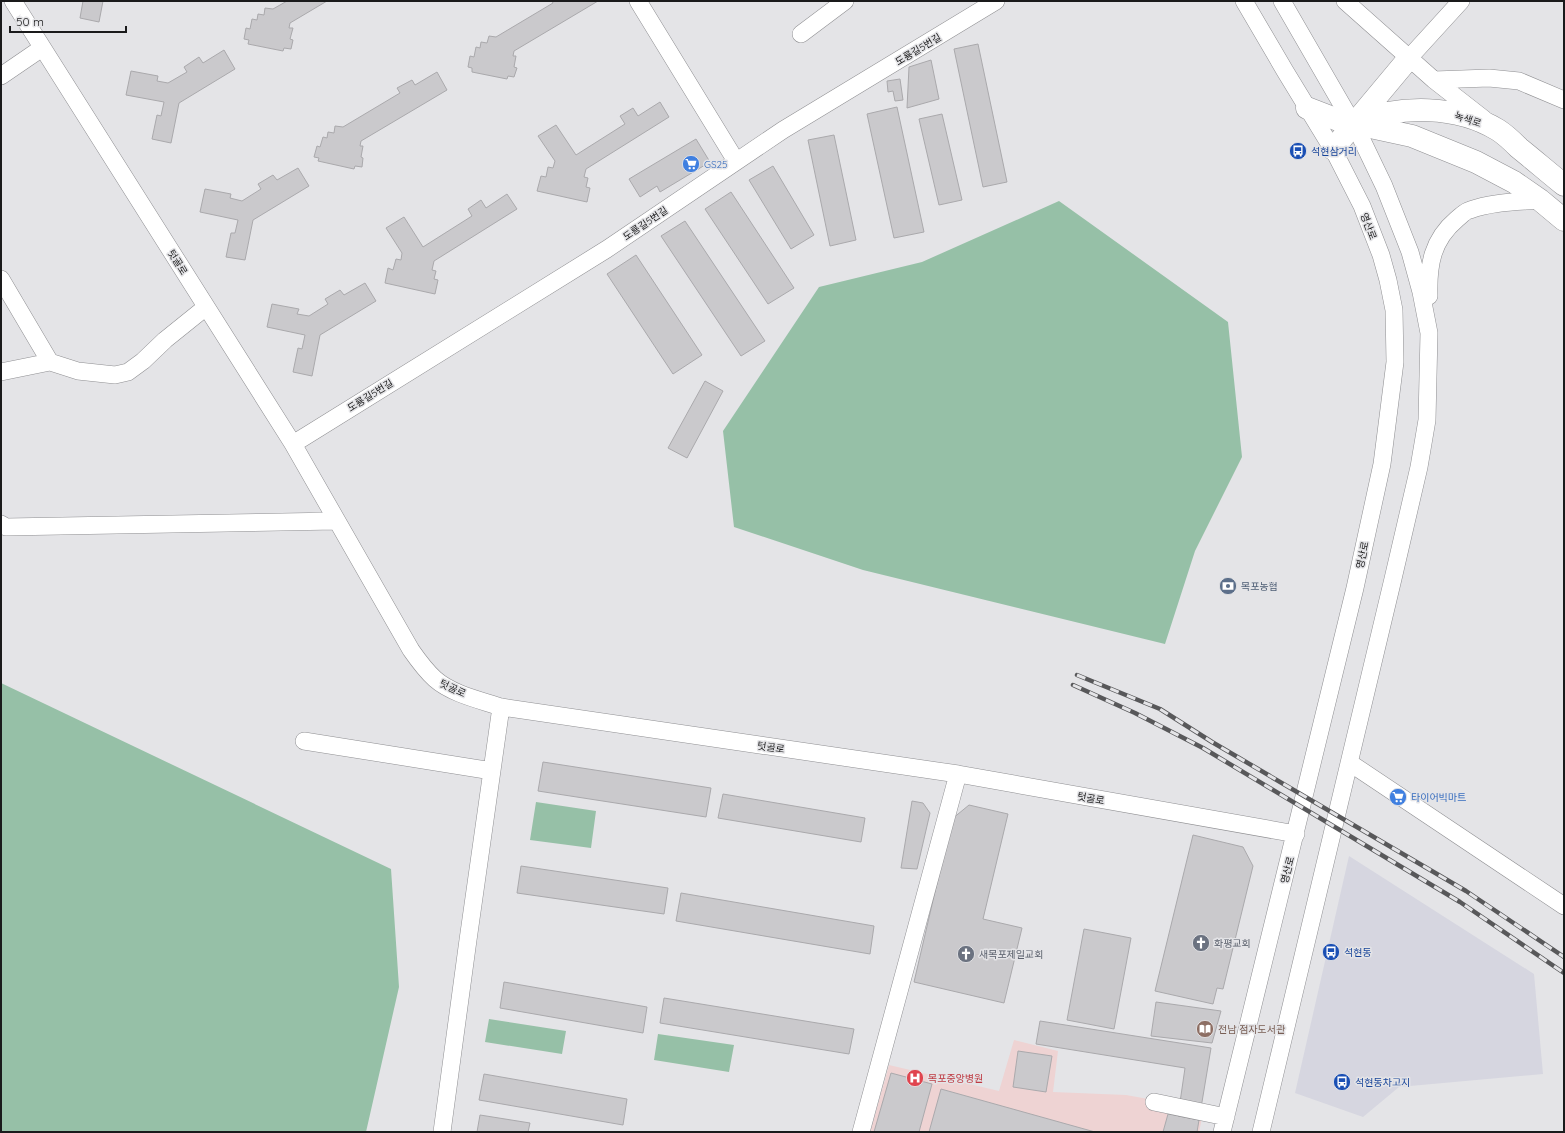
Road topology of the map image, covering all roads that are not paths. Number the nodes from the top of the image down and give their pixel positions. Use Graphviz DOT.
graph roads {
  1 [pos="13,1"];
  2 [pos="638,1"];
  3 [pos="845,1"];
  4 [pos="996,1"];
  5 [pos="1244,1"];
  6 [pos="1282,1"];
  7 [pos="1345,1"];
  8 [pos="1461,1"];
  9 [pos="801,34"];
  10 [pos="42,48"];
  11 [pos="1409,58"];
  12 [pos="1,76"];
  13 [pos="1434,80"];
  14 [pos="1564,100"];
  15 [pos="1308,108"];
  16 [pos="1353,124"];
  17 [pos="1499,130"];
  18 [pos="1332,149"];
  19 [pos="736,161"];
  20 [pos="1564,185"];
  21 [pos="1540,200"];
  22 [pos="1564,220"];
  23 [pos="1,279"];
  24 [pos="206,307"];
  25 [pos="1429,333"];
  26 [pos="50,362"];
  27 [pos="1,372"];
  28 [pos="293,444"];
  29 [pos="336,521"];
  30 [pos="1,524"];
  31 [pos="501,707"];
  32 [pos="304,741"];
  33 [pos="1350,763"];
  34 [pos="492,771"];
  35 [pos="958,774"];
  36 [pos="1296,834"];
  37 [pos="1564,906"];
  38 [pos="1154,1102"];
  39 [pos="1224,1125"];
  40 [pos="442,1132"];
  41 [pos="861,1132"];
  42 [pos="1261,1132"];
  1 -- 10 [label="street, 텃골로"];
  2 -- 19 [label="street"];
  3 -- 9 [label="street"];
  4 -- 19 [label="street, 도룡길5번길"];
  5 -- 15 [label="street, 영산로"];
  6 -- 16 [label="street"];
  7 -- 11 [label="street"];
  8 -- 11 [label="street"];
  10 -- 12 [label="street"];
  10 -- 24 [label="street, 텃골로"];
  11 -- 13 [label="street"];
  11 -- 16 [label="main road"];
  13 -- 14 [label="street"];
  13 -- 17 [label="street"];
  15 -- 16 [label="main road"];
  15 -- 18 [label="street, 영산로"];
  16 -- 17 [label="main road, 녹색로"];
  16 -- 18 [label="main road"];
  16 -- 21 [label="main road"];
  16 -- 25 [label="street"];
  17 -- 20 [label="main road, 녹색로"];
  18 -- 36 [label="street, 영산로"];
  19 -- 28 [label="street, 도룡길5번길"];
  21 -- 22 [label="main road"];
  21 -- 25 [label="street"];
  23 -- 26 [label="street"];
  24 -- 26 [label="street"];
  24 -- 28 [label="street, 텃골로"];
  25 -- 33 [label="street"];
  26 -- 27 [label="street"];
  28 -- 29 [label="street, 텃골로"];
  29 -- 30 [label="street"];
  29 -- 31 [label="street, 텃골로"];
  31 -- 34 [label="street"];
  31 -- 35 [label="street, 텃골로"];
  32 -- 34 [label="street"];
  33 -- 37 [label="street"];
  33 -- 42 [label="street"];
  34 -- 40 [label="street"];
  35 -- 36 [label="street, 텃골로"];
  35 -- 41 [label="street"];
  36 -- 39 [label="street, 영산로"];
  38 -- 39 [label="street"];
}
